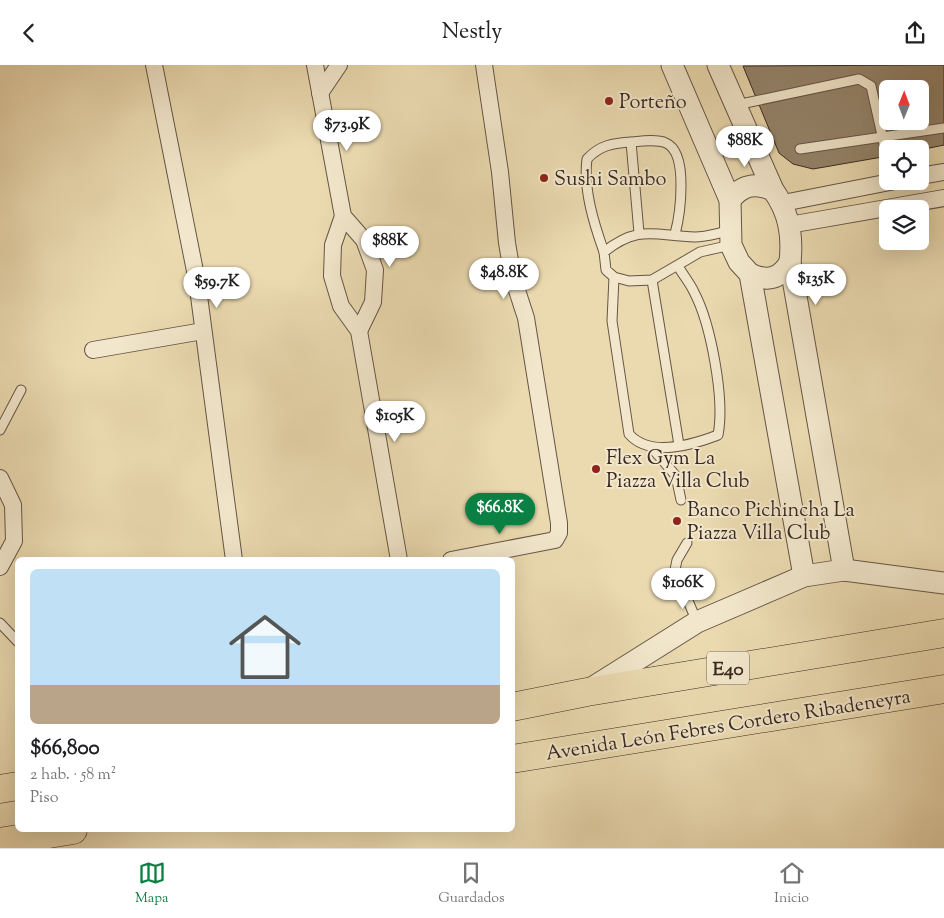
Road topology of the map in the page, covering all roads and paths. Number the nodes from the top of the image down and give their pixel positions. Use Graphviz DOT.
graph roads {
  1 [pos="154,65"];
  2 [pos="315,65"];
  3 [pos="339,65"];
  4 [pos="484,65"];
  5 [pos="672,65"];
  6 [pos="718,65"];
  7 [pos="320,93"];
  8 [pos="736,105"];
  9 [pos="944,128"];
  10 [pos="882,137"];
  11 [pos="883,140"];
  12 [pos="631,142"];
  13 [pos="800,149"];
  14 [pos="944,172"];
  15 [pos="929,175"];
  16 [pos="879,183"];
  17 [pos="778,197"];
  18 [pos="944,198"];
  19 [pos="730,200"];
  20 [pos="344,216"];
  21 [pos="789,225"];
  22 [pos="638,233"];
  23 [pos="675,234"];
  24 [pos="730,238"];
  25 [pos="604,252"];
  26 [pos="790,262"];
  27 [pos="678,266"];
  28 [pos="750,274"];
  29 [pos="614,277"];
  30 [pos="652,279"];
  31 [pos="203,331"];
  32 [pos="359,331"];
  33 [pos="92,350"];
  34 [pos="21,390"];
  35 [pos="0,430"];
  36 [pos="679,445"];
  37 [pos="652,448"];
  38 [pos="0,478"];
  39 [pos="681,500"];
  40 [pos="687,543"];
  41 [pos="234,557"];
  42 [pos="398,557"];
  43 [pos="467,557"];
  44 [pos="0,567"];
  45 [pos="844,570"];
  46 [pos="804,576"];
  47 [pos="944,583"];
  48 [pos="697,622"];
  49 [pos="0,623"];
  50 [pos="944,633"];
  51 [pos="15,638"];
  52 [pos="944,689"];
  53 [pos="587,692"];
  54 [pos="515,706"];
  55 [pos="515,759"];
  56 [pos="15,786"];
  57 [pos="0,789"];
  58 [pos="61,832"];
  59 [pos="0,842"];
  1 -- 31 [label="street"];
  2 -- 7 [label="street"];
  3 -- 7 [label="street"];
  4 -- 43 [label="street"];
  5 -- 19 [label="street"];
  6 -- 8 [label="street"];
  7 -- 20 [label="street"];
  8 -- 10 [label="lane"];
  8 -- 17 [label="street"];
  9 -- 10 [label="lane"];
  10 -- 11 [label="lane"];
  10 -- 13 [label="lane"];
  12 -- 22 [label="lane"];
  12 -- 23 [label="lane"];
  12 -- 25 [label="lane"];
  14 -- 15 [label="street"];
  16 -- 17 [label="street"];
  17 -- 19 [label="street"];
  17 -- 21 [label="street"];
  18 -- 21 [label="street"];
  19 -- 24 [label="street"];
  20 -- 32 [label="street"];
  20 -- 32 [label="street"];
  21 -- 26 [label="street"];
  22 -- 23 [label="lane"];
  22 -- 25 [label="lane"];
  23 -- 24 [label="lane"];
  24 -- 27 [label="lane"];
  24 -- 28 [label="street"];
  25 -- 29 [label="lane"];
  26 -- 28 [label="street"];
  26 -- 45 [label="street"];
  27 -- 30 [label="lane"];
  27 -- 36 [label="lane"];
  28 -- 46 [label="street"];
  29 -- 30 [label="lane"];
  29 -- 37 [label="lane"];
  30 -- 36 [label="lane"];
  31 -- 33 [label="street"];
  31 -- 41 [label="street"];
  32 -- 42 [label="street"];
  34 -- 35 [label="lane"];
  36 -- 37 [label="lane"];
  37 -- 39 [label="lane"];
  38 -- 44 [label="street"];
  40 -- 48 [label="lane"];
  45 -- 46 [label="street"];
  45 -- 47 [label="street"];
  46 -- 48 [label="street"];
  48 -- 53 [label="street"];
  49 -- 51 [label="lane"];
  50 -- 53 [label="highway, E40"];
  52 -- 55 [label="highway, Avenida León Febres Cordero Ribadeneyra"];
  53 -- 54 [label="highway, E40"];
  56 -- 57 [label="highway"];
  58 -- 59 [label="highway"];
}
